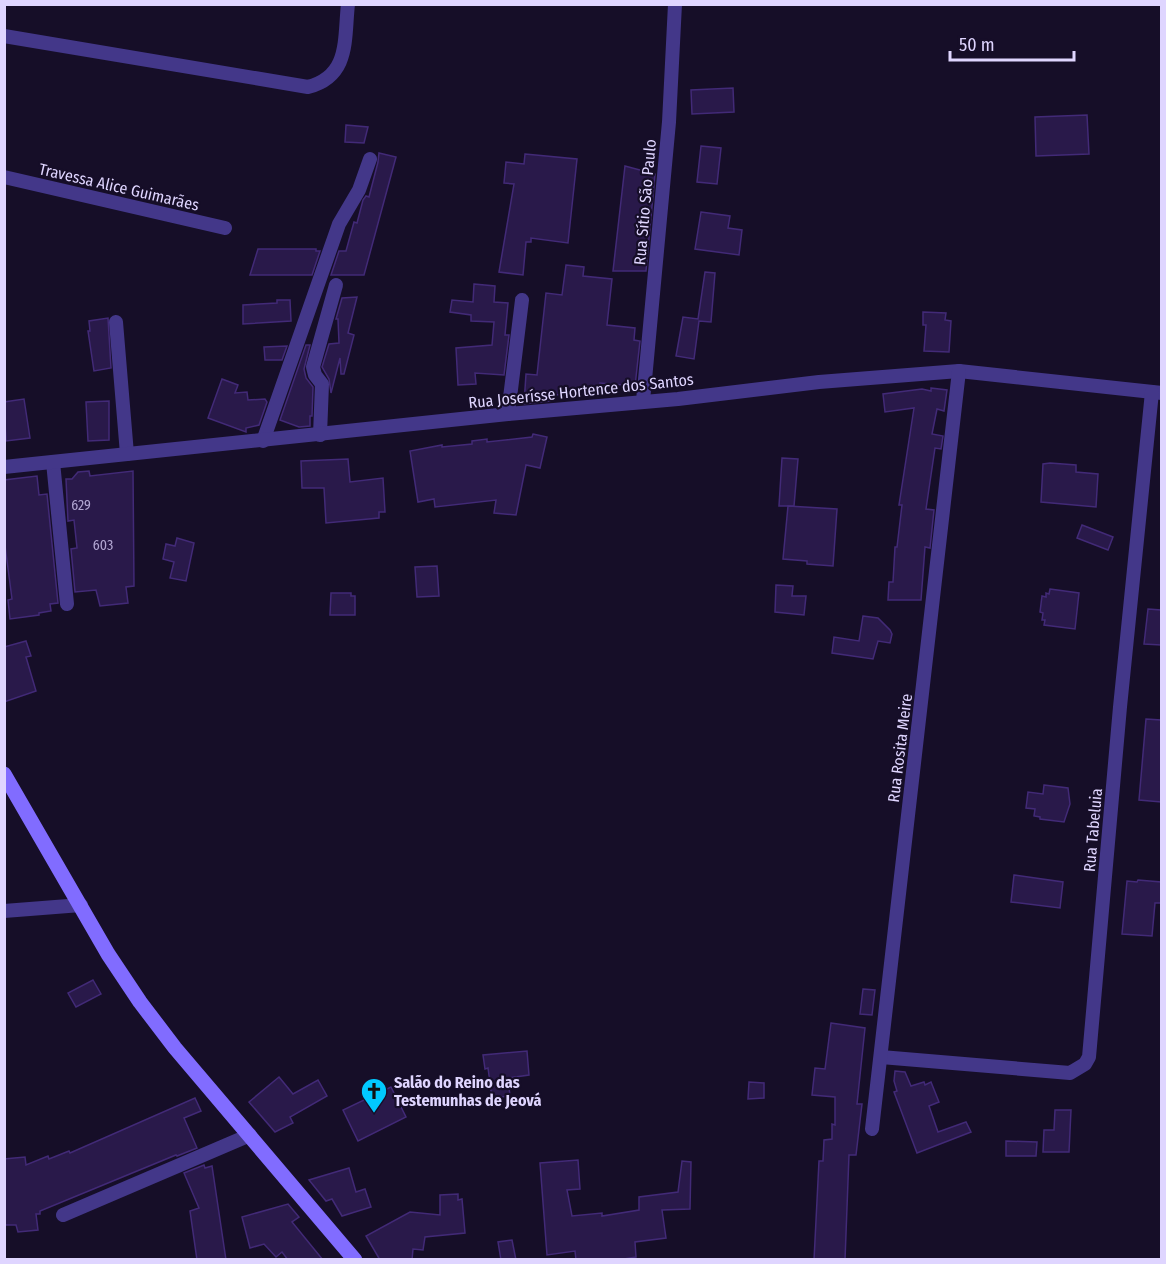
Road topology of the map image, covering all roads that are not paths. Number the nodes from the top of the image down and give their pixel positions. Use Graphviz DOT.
graph roads {
  1 [pos="348,4"];
  2 [pos="675,4"];
  3 [pos="4,36"];
  4 [pos="370,159"];
  5 [pos="4,177"];
  6 [pos="225,228"];
  7 [pos="336,285"];
  8 [pos="522,300"];
  9 [pos="116,322"];
  10 [pos="959,371"];
  11 [pos="1157,393"];
  12 [pos="643,401"];
  13 [pos="508,414"];
  14 [pos="320,435"];
  15 [pos="262,441"];
  16 [pos="127,454"];
  17 [pos="53,462"];
  18 [pos="4,467"];
  19 [pos="67,604"];
  20 [pos="4,774"];
  21 [pos="4,897"];
  22 [pos="81,905"];
  23 [pos="8,910"];
  24 [pos="881,1057"];
  25 [pos="872,1129"];
  26 [pos="250,1135"];
  27 [pos="63,1215"];
  28 [pos="355,1260"];
  1 -- 3 [label="street"];
  2 -- 12 [label="street, Rua Sítio São Paulo"];
  4 -- 15 [label="street"];
  5 -- 6 [label="street, Travessa Alice Guimarães"];
  7 -- 14 [label="street"];
  8 -- 13 [label="street"];
  9 -- 16 [label="street"];
  10 -- 11 [label="street, Rua Joserísse Hortence dos Santos"];
  10 -- 12 [label="street, Rua Joserísse Hortence dos Santos"];
  10 -- 24 [label="street, Rua Rosita Meire"];
  11 -- 24 [label="street, Rua Tabeluia"];
  12 -- 13 [label="street, Rua Joserísse Hortence dos Santos"];
  13 -- 14 [label="street, Rua Joserísse Hortence dos Santos"];
  14 -- 15 [label="street, Rua Joserísse Hortence dos Santos"];
  15 -- 16 [label="street, Rua Joserísse Hortence dos Santos"];
  16 -- 17 [label="street, Rua Joserísse Hortence dos Santos"];
  17 -- 18 [label="street, Rua Joserísse Hortence dos Santos"];
  17 -- 19 [label="street"];
  20 -- 22 [label="main road"];
  21 -- 23 [label="street"];
  22 -- 23 [label="street"];
  22 -- 26 [label="main road"];
  24 -- 25 [label="street, Rua Rosita Meire"];
  26 -- 27 [label="street"];
  26 -- 28 [label="main road"];
}
